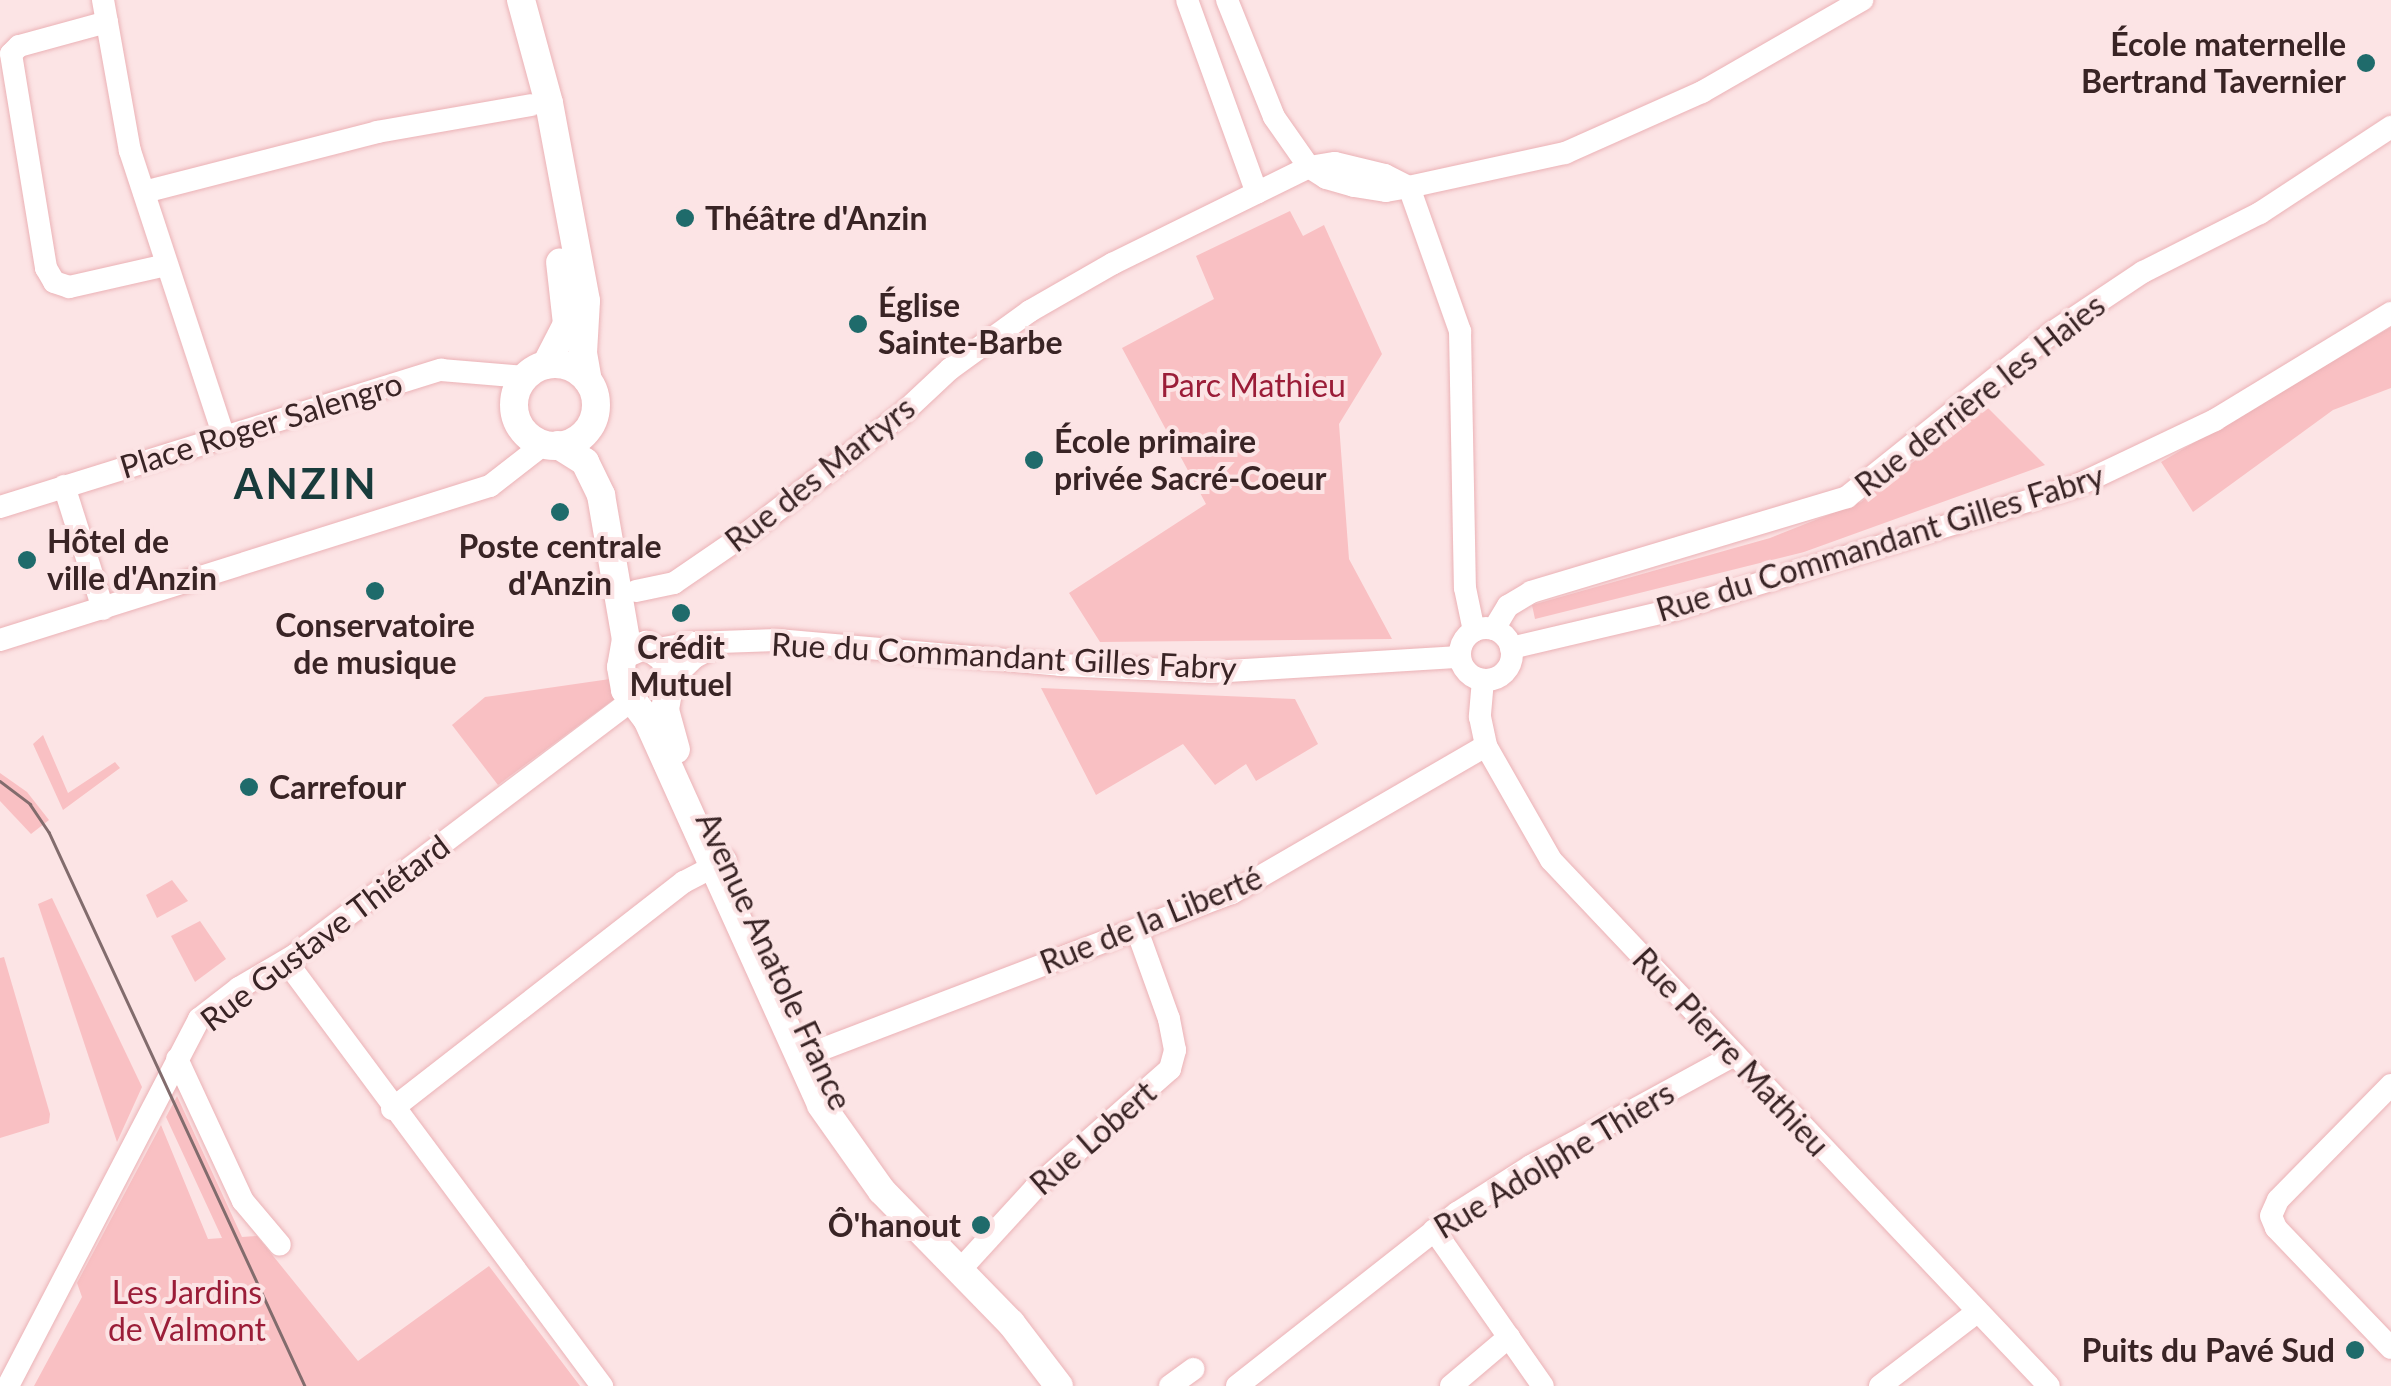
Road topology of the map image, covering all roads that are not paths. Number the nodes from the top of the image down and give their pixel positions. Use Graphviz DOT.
graph roads {
  1 [pos="521,0"];
  2 [pos="1187,0"];
  3 [pos="1226,0"];
  4 [pos="1862,0"];
  5 [pos="105,11"];
  6 [pos="531,105"];
  7 [pos="2391,127"];
  8 [pos="1310,167"];
  9 [pos="1409,187"];
  10 [pos="144,192"];
  11 [pos="1257,193"];
  12 [pos="168,265"];
  13 [pos="2391,313"];
  14 [pos="536,371"];
  15 [pos="588,381"];
  16 [pos="593,419"];
  17 [pos="224,437"];
  18 [pos="551,445"];
  19 [pos="64,486"];
  20 [pos="0,507"];
  21 [pos="636,592"];
  22 [pos="103,608"];
  23 [pos="1484,630"];
  24 [pos="0,640"];
  25 [pos="729,642"];
  26 [pos="1511,648"];
  27 [pos="646,650"];
  28 [pos="1460,657"];
  29 [pos="1483,680"];
  30 [pos="667,688"];
  31 [pos="634,702"];
  32 [pos="1486,746"];
  33 [pos="719,864"];
  34 [pos="1137,930"];
  35 [pos="286,961"];
  36 [pos="1735,1054"];
  37 [pos="806,1055"];
  38 [pos="177,1059"];
  39 [pos="2391,1085"];
  40 [pos="392,1109"];
  41 [pos="1434,1230"];
  42 [pos="280,1245"];
  43 [pos="965,1265"];
  44 [pos="1976,1312"];
  45 [pos="1509,1337"];
  46 [pos="2391,1348"];
  47 [pos="1193,1368"];
  48 [pos="8,1386"];
  49 [pos="602,1386"];
  50 [pos="1059,1386"];
  51 [pos="1079,1386"];
  52 [pos="1170,1386"];
  53 [pos="1237,1386"];
  54 [pos="1451,1386"];
  55 [pos="1543,1386"];
  56 [pos="1880,1386"];
  57 [pos="2049,1386"];
  1 -- 6 [label="main road"];
  1 -- 15 [label="main road"];
  2 -- 11 [label="street"];
  3 -- 8 [label="street"];
  4 -- 9 [label="street"];
  5 -- 10 [label="street"];
  5 -- 12 [label="street"];
  6 -- 10 [label="street"];
  6 -- 14 [label="main road"];
  7 -- 23 [label="street, Rue derrière les Haies"];
  8 -- 9 [label="street"];
  8 -- 11 [label="street, Rue des Martyrs"];
  9 -- 23 [label="street"];
  10 -- 12 [label="street"];
  11 -- 21 [label="street, Rue des Martyrs"];
  12 -- 17 [label="street"];
  13 -- 26 [label="street, Rue du Commandant Gilles Fabry"];
  14 -- 15 [label="main road"];
  14 -- 17 [label="street, Place Roger Salengro"];
  14 -- 18 [label="main road"];
  15 -- 16 [label="main road"];
  16 -- 18 [label="main road"];
  16 -- 21 [label="main road, Avenue Anatole France"];
  17 -- 19 [label="street, Place Roger Salengro"];
  18 -- 22 [label="street"];
  18 -- 27 [label="main road, Avenue Anatole France"];
  19 -- 20 [label="street, Place Roger Salengro"];
  19 -- 22 [label="street"];
  21 -- 27 [label="main road, Avenue Anatole France"];
  22 -- 24 [label="street"];
  23 -- 26 [label="street"];
  23 -- 28 [label="street"];
  25 -- 27 [label="street, Rue du Commandant Gilles Fabry"];
  25 -- 28 [label="street, Rue du Commandant Gilles Fabry"];
  25 -- 30 [label="street, Rue du Commandant Gilles Fabry"];
  26 -- 29 [label="street"];
  27 -- 30 [label="main road, Avenue Anatole France"];
  27 -- 31 [label="main road, Avenue Anatole France"];
  28 -- 29 [label="street"];
  29 -- 32 [label="street, Rue Pierre Mathieu"];
  30 -- 31 [label="main road"];
  30 -- 33 [label="main road, Avenue Anatole France"];
  31 -- 33 [label="main road, Avenue Anatole France"];
  31 -- 35 [label="street, Rue Gustave Thiétard"];
  32 -- 34 [label="street, Rue de la Liberté"];
  32 -- 36 [label="street, Rue Pierre Mathieu"];
  33 -- 37 [label="main road, Avenue Anatole France"];
  33 -- 40 [label="street"];
  34 -- 37 [label="street, Rue de la Liberté"];
  34 -- 43 [label="street, Rue Lobert"];
  35 -- 38 [label="street, Rue Gustave Thiétard"];
  35 -- 40 [label="street"];
  36 -- 41 [label="street, Rue Adolphe Thiers"];
  36 -- 44 [label="street, Rue Pierre Mathieu"];
  37 -- 43 [label="main road, Avenue Anatole France"];
  38 -- 42 [label="street"];
  38 -- 48 [label="street, Rue Gustave Thiétard"];
  39 -- 46 [label="street"];
  40 -- 49 [label="street"];
  41 -- 45 [label="street"];
  41 -- 53 [label="street, Rue Adolphe Thiers"];
  43 -- 50 [label="main road, Avenue Anatole France"];
  43 -- 51 [label="main road, Avenue Anatole France"];
  44 -- 56 [label="street"];
  44 -- 57 [label="street, Rue Pierre Mathieu"];
  45 -- 54 [label="street"];
  45 -- 55 [label="street"];
  47 -- 52 [label="street"];
}
